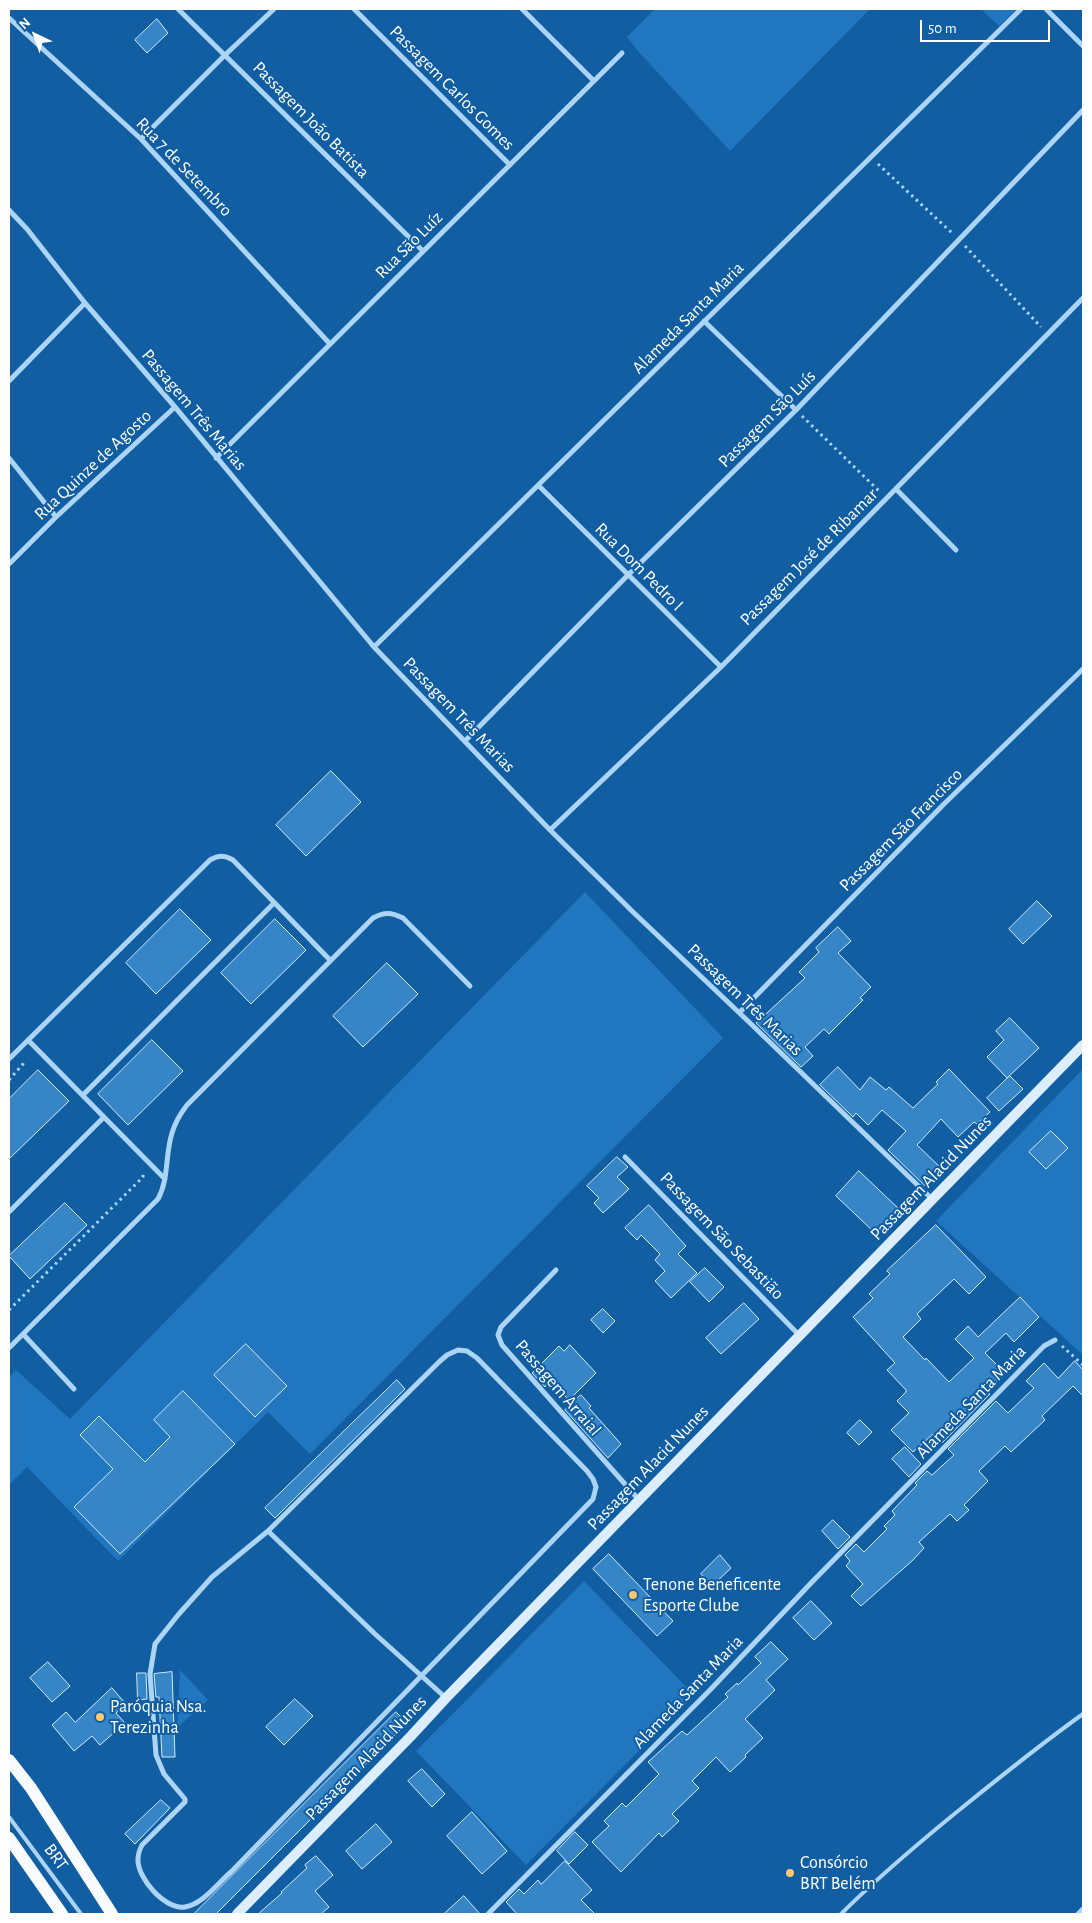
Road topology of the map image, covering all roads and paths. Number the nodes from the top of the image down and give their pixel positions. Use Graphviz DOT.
graph roads {
  1 [pos="178,9"];
  2 [pos="274,9"];
  3 [pos="354,9"];
  4 [pos="522,9"];
  5 [pos="1022,9"];
  6 [pos="1046,9"];
  7 [pos="9,18"];
  8 [pos="1083,46"];
  9 [pos="622,53"];
  10 [pos="225,55"];
  11 [pos="594,81"];
  12 [pos="1083,110"];
  13 [pos="140,139"];
  14 [pos="510,165"];
  15 [pos="9,210"];
  16 [pos="423,251"];
  17 [pos="1083,298"];
  18 [pos="85,303"];
  19 [pos="704,321"];
  20 [pos="330,344"];
  21 [pos="9,381"];
  22 [pos="174,407"];
  23 [pos="796,410"];
  24 [pos="9,458"];
  25 [pos="216,458"];
  26 [pos="538,486"];
  27 [pos="896,488"];
  28 [pos="887,498"];
  29 [pos="56,517"];
  30 [pos="956,550"];
  31 [pos="9,564"];
  32 [pos="627,576"];
  33 [pos="374,647"];
  34 [pos="721,667"];
  35 [pos="1083,669"];
  36 [pos="465,741"];
  37 [pos="550,830"];
  38 [pos="274,903"];
  39 [pos="330,960"];
  40 [pos="470,986"];
  41 [pos="740,1012"];
  42 [pos="28,1040"];
  43 [pos="1083,1045"];
  44 [pos="9,1059"];
  45 [pos="83,1095"];
  46 [pos="104,1117"];
  47 [pos="625,1157"];
  48 [pos="143,1169"];
  49 [pos="165,1179"];
  50 [pos="932,1199"];
  51 [pos="9,1212"];
  52 [pos="556,1270"];
  53 [pos="9,1310"];
  54 [pos="23,1334"];
  55 [pos="800,1335"];
  56 [pos="1056,1340"];
  57 [pos="9,1348"];
  58 [pos="1083,1365"];
  59 [pos="74,1389"];
  60 [pos="639,1500"];
  61 [pos="268,1530"];
  62 [pos="421,1675"];
  63 [pos="446,1698"];
  64 [pos="1083,1714"];
  65 [pos="9,1760"];
  66 [pos="9,1817"];
  67 [pos="9,1838"];
  68 [pos="62,1914"];
  69 [pos="81,1914"];
  70 [pos="112,1914"];
  71 [pos="237,1914"];
  72 [pos="488,1914"];
  73 [pos="841,1914"];
  1 -- 10 [label="street, Passagem João Batista"];
  2 -- 10 [label="street"];
  3 -- 14 [label="street, Passagem Carlos Gomes"];
  4 -- 11 [label="street"];
  5 -- 19 [label="street, Alameda Santa Maria"];
  6 -- 8 [label="street"];
  7 -- 13 [label="street, Rua 7 de Setembro"];
  9 -- 11 [label="street, Rua São Luíz"];
  10 -- 13 [label="street"];
  10 -- 16 [label="street, Passagem João Batista"];
  11 -- 14 [label="street, Rua São Luíz"];
  12 -- 23 [label="street, Passagem São Luís"];
  13 -- 20 [label="street, Rua 7 de Setembro"];
  14 -- 16 [label="street, Rua São Luíz"];
  15 -- 18 [label="street, Passagem Três Marias"];
  16 -- 20 [label="street, Rua São Luíz"];
  17 -- 27 [label="street, Passagem José de Ribamar"];
  18 -- 21 [label="street"];
  18 -- 22 [label="street, Passagem Três Marias"];
  19 -- 23 [label="street"];
  19 -- 26 [label="street, Alameda Santa Maria"];
  20 -- 25 [label="street, Rua São Luíz"];
  22 -- 25 [label="street, Passagem Três Marias"];
  22 -- 29 [label="street, Rua Quinze de Agosto"];
  23 -- 28 [label="path"];
  23 -- 32 [label="street, Passagem São Luís"];
  24 -- 29 [label="street"];
  25 -- 33 [label="street, Passagem Três Marias"];
  26 -- 32 [label="street, Rua Dom Pedro I"];
  26 -- 33 [label="street, Alameda Santa Maria"];
  27 -- 28 [label="street, Passagem José de Ribamar"];
  27 -- 30 [label="street"];
  28 -- 34 [label="street, Passagem José de Ribamar"];
  29 -- 31 [label="street, Rua Quinze de Agosto"];
  32 -- 34 [label="street, Rua Dom Pedro I"];
  32 -- 36 [label="street, Passagem São Luís"];
  33 -- 36 [label="street, Passagem Três Marias"];
  34 -- 37 [label="street, Passagem José de Ribamar"];
  35 -- 41 [label="street, Passagem São Francisco"];
  36 -- 37 [label="street, Passagem Três Marias"];
  37 -- 41 [label="street, Passagem Três Marias"];
  38 -- 39 [label="street"];
  38 -- 42 [label="street"];
  38 -- 45 [label="street"];
  39 -- 40 [label="street"];
  39 -- 49 [label="street"];
  41 -- 50 [label="street, Passagem Três Marias"];
  42 -- 44 [label="street"];
  42 -- 45 [label="street"];
  43 -- 50 [label="main road, Passagem Alacid Nunes"];
  45 -- 46 [label="street"];
  46 -- 49 [label="street"];
  46 -- 51 [label="street"];
  47 -- 55 [label="street, Passagem São Sebastião"];
  48 -- 53 [label="path"];
  49 -- 54 [label="street"];
  50 -- 55 [label="main road, Passagem Alacid Nunes"];
  52 -- 60 [label="street, Passagem Arraial"];
  54 -- 57 [label="street"];
  54 -- 59 [label="street"];
  55 -- 60 [label="main road, Passagem Alacid Nunes"];
  56 -- 58 [label="path"];
  56 -- 72 [label="street, Alameda Santa Maria"];
  60 -- 63 [label="main road, Passagem Alacid Nunes"];
  61 -- 62 [label="street"];
  61 -- 62 [label="street"];
  61 -- 62 [label="street"];
  62 -- 63 [label="street"];
  63 -- 71 [label="main road, Passagem Alacid Nunes"];
  64 -- 73 [label="lane"];
  65 -- 70 [label="main road"];
  66 -- 69 [label="lane, BRT"];
  67 -- 68 [label="main road"];
}
